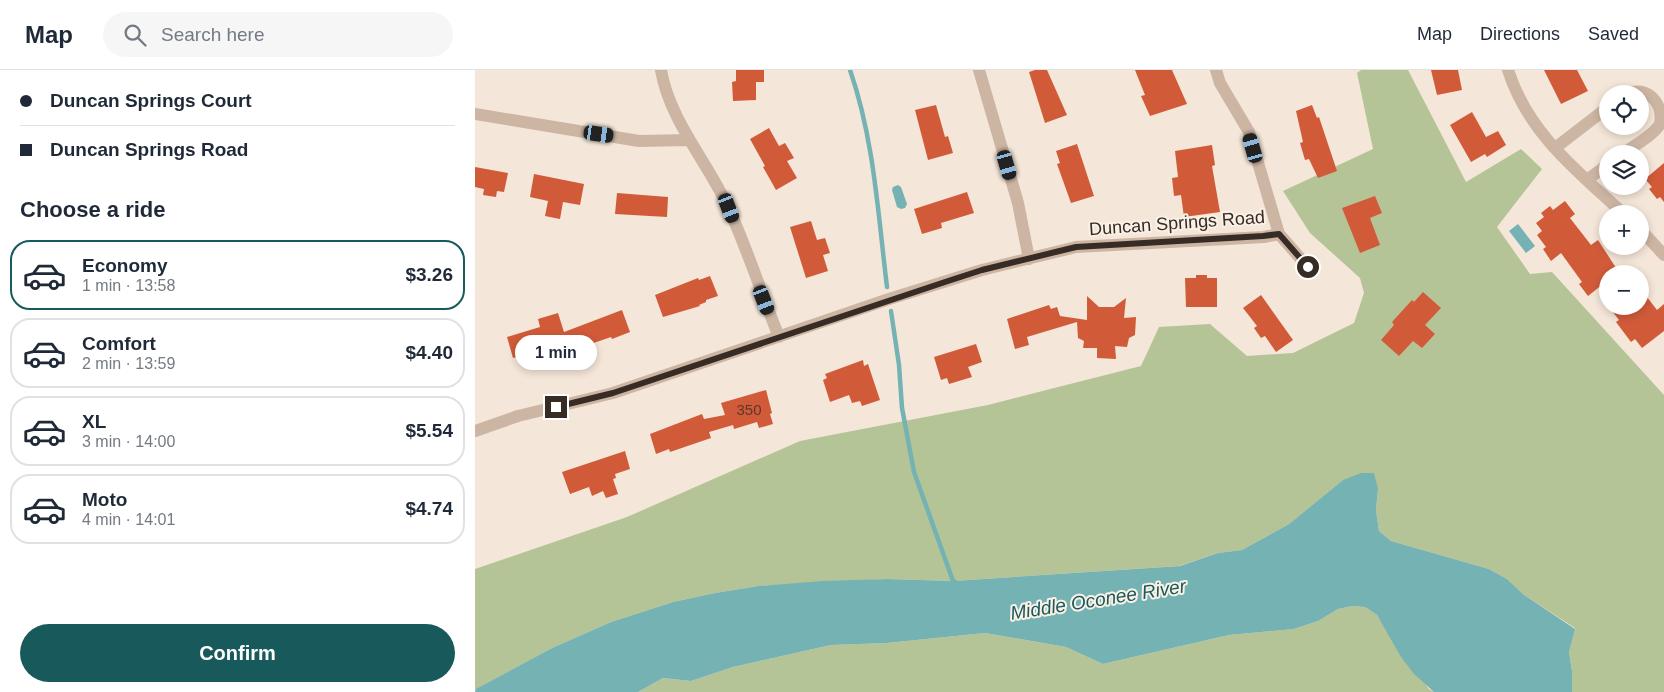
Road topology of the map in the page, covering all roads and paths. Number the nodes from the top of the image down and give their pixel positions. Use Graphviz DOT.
graph roads {
  1 [pos="661,70"];
  2 [pos="979,70"];
  3 [pos="1216,70"];
  4 [pos="1508,70"];
  5 [pos="1649,93"];
  6 [pos="475,114"];
  7 [pos="1599,114"];
  8 [pos="1649,134"];
  9 [pos="1648,135"];
  10 [pos="689,140"];
  11 [pos="1635,145"];
  12 [pos="1555,148"];
  13 [pos="1599,171"];
  14 [pos="1587,180"];
  15 [pos="1614,205"];
  16 [pos="1279,234"];
  17 [pos="1649,239"];
  18 [pos="1664,255"];
  19 [pos="1029,259"];
  20 [pos="1308,267"];
  21 [pos="779,337"];
  22 [pos="475,431"];
  1 -- 10 [label="street"];
  2 -- 19 [label="street"];
  3 -- 16 [label="street"];
  4 -- 12 [label="street"];
  5 -- 8 [label="street"];
  6 -- 10 [label="street"];
  7 -- 12 [label="street"];
  9 -- 11 [label="street"];
  10 -- 21 [label="street"];
  12 -- 14 [label="street"];
  13 -- 14 [label="street"];
  14 -- 15 [label="street"];
  16 -- 19 [label="street, Duncan Springs Road"];
  16 -- 20 [label="street"];
  17 -- 18 [label="street"];
  19 -- 21 [label="street, Duncan Springs Road"];
  21 -- 22 [label="street, Duncan Springs Road"];
}
